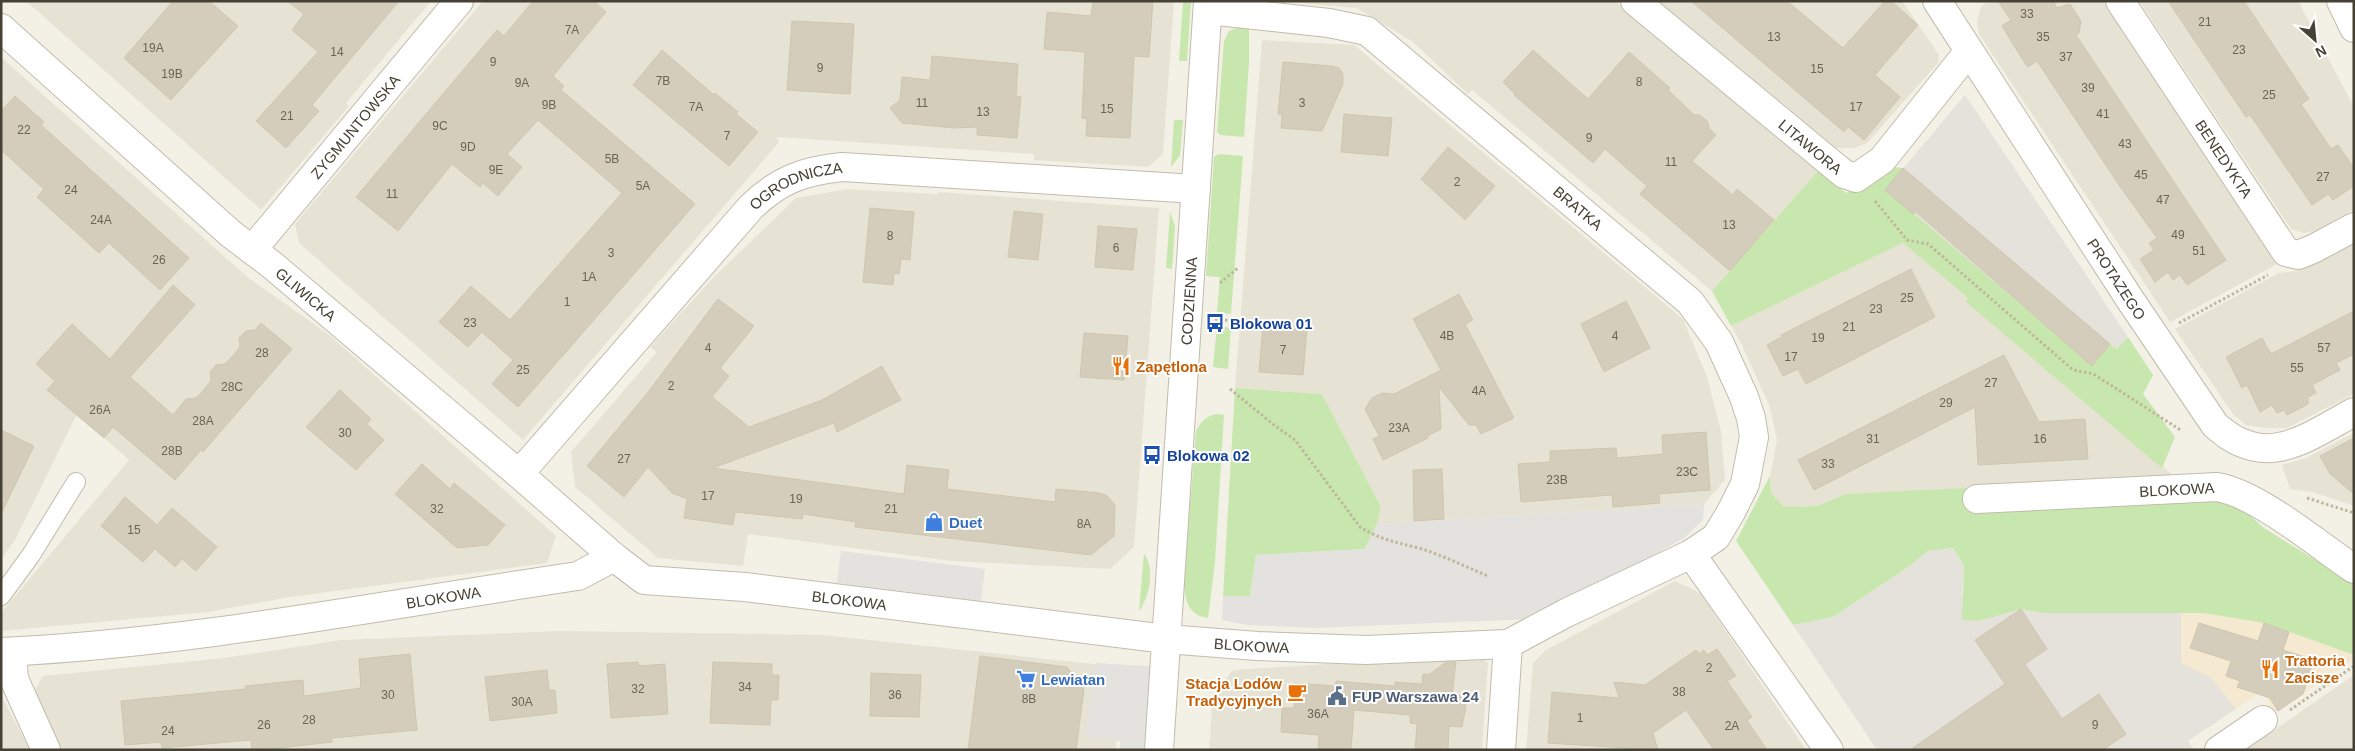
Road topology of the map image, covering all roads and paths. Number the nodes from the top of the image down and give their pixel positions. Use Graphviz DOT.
graph roads {
  1 [pos="459,1"];
  2 [pos="1635,1"];
  3 [pos="2120,1"];
  4 [pos="2341,1"];
  5 [pos="1944,4"];
  6 [pos="1208,6"];
  7 [pos="1,28"];
  8 [pos="2354,28"];
  9 [pos="1969,51"];
  10 [pos="1856,178"];
  11 [pos="1196,189"];
  12 [pos="2354,227"];
  13 [pos="252,250"];
  14 [pos="2292,254"];
  15 [pos="1239,268"];
  16 [pos="1215,286"];
  17 [pos="2154,336"];
  18 [pos="1230,389"];
  19 [pos="2354,412"];
  20 [pos="2185,434"];
  21 [pos="519,474"];
  22 [pos="76,482"];
  23 [pos="2298,495"];
  24 [pos="1977,499"];
  25 [pos="2354,513"];
  26 [pos="1691,554"];
  27 [pos="614,557"];
  28 [pos="2354,568"];
  29 [pos="1488,576"];
  30 [pos="1,596"];
  31 [pos="1166,639"];
  32 [pos="1508,644"];
  33 [pos="7,652"];
  34 [pos="2354,666"];
  35 [pos="1189,687"];
  36 [pos="1206,688"];
  37 [pos="2263,720"];
  38 [pos="46,750"];
  39 [pos="1159,750"];
  40 [pos="1501,750"];
  41 [pos="1829,750"];
  42 [pos="2219,750"];
  1 -- 13 [label="street, ZYGMUNTOWSKA"];
  2 -- 10 [label="street, LITAWORA"];
  3 -- 14 [label="street, BENEDYKTA"];
  4 -- 8 [label="street"];
  5 -- 9 [label="street, PROTAZEGO"];
  6 -- 11 [label="street, CODZIENNA"];
  6 -- 26 [label="street, BRATKA"];
  7 -- 13 [label="street, GLIWICKA"];
  9 -- 10 [label="street, LITAWORA"];
  9 -- 17 [label="street, PROTAZEGO"];
  10 -- 20 [label="path"];
  11 -- 21 [label="street, OGRODNICZA"];
  11 -- 31 [label="street, CODZIENNA"];
  12 -- 14 [label="street"];
  13 -- 21 [label="street, GLIWICKA"];
  14 -- 17 [label="path"];
  15 -- 16 [label="path"];
  17 -- 19 [label="street, PROTAZEGO"];
  18 -- 29 [label="path"];
  21 -- 27 [label="street, GLIWICKA"];
  22 -- 30 [label="lane"];
  23 -- 25 [label="path"];
  24 -- 28 [label="street, BLOKOWA"];
  26 -- 32 [label="street, BLOKOWA"];
  26 -- 41 [label="street"];
  27 -- 31 [label="street, BLOKOWA"];
  27 -- 33 [label="street, BLOKOWA"];
  31 -- 32 [label="street, BLOKOWA"];
  31 -- 39 [label="street, CODZIENNA"];
  32 -- 40 [label="street"];
  33 -- 38 [label="street"];
  34 -- 37 [label="path"];
  35 -- 36 [label="path"];
  37 -- 42 [label="street"];
}
